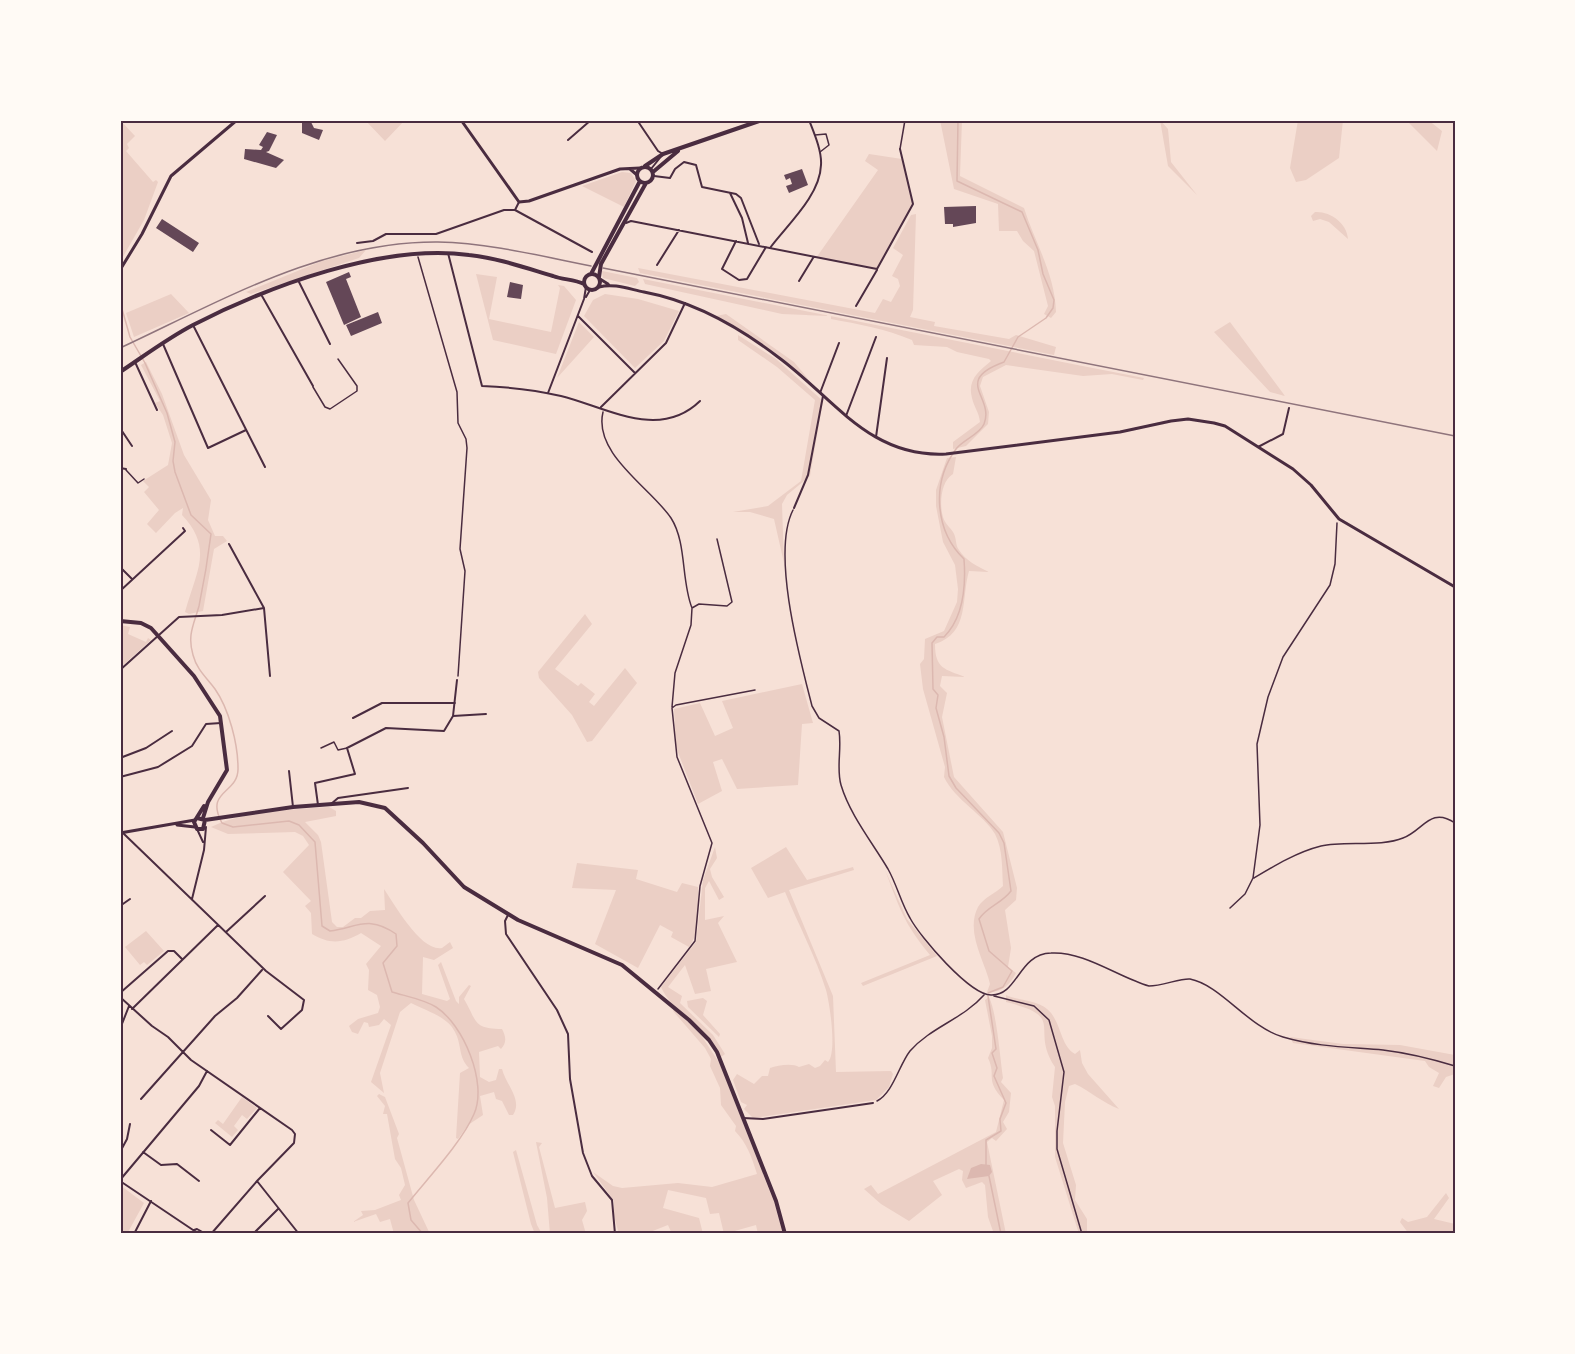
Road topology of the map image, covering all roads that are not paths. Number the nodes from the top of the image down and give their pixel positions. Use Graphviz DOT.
graph roads {
  1 [pos="237,120"];
  2 [pos="462,120"];
  3 [pos="591,120"];
  4 [pos="637,120"];
  5 [pos="762,120"];
  6 [pos="809,120"];
  7 [pos="905,120"];
  8 [pos="815,135"];
  9 [pos="568,140"];
  10 [pos="681,149"];
  11 [pos="900,149"];
  12 [pos="819,152"];
  13 [pos="663,154"];
  14 [pos="643,167"];
  15 [pos="629,168"];
  16 [pos="653,172"];
  17 [pos="637,175"];
  18 [pos="640,181"];
  19 [pos="646,183"];
  20 [pos="730,193"];
  21 [pos="519,202"];
  22 [pos="515,210"];
  23 [pos="630,212"];
  24 [pos="631,221"];
  25 [pos="623,224"];
  26 [pos="679,230"];
  27 [pos="736,241"];
  28 [pos="357,243"];
  29 [pos="748,243"];
  30 [pos="760,245"];
  31 [pos="768,247"];
  32 [pos="592,252"];
  33 [pos="448,253"];
  34 [pos="813,258"];
  35 [pos="657,265"];
  36 [pos="877,269"];
  37 [pos="120,270"];
  38 [pos="591,274"];
  39 [pos="585,277"];
  40 [pos="599,278"];
  41 [pos="569,279"];
  42 [pos="799,281"];
  43 [pos="299,282"];
  44 [pos="610,285"];
  45 [pos="587,287"];
  46 [pos="599,287"];
  47 [pos="262,296"];
  48 [pos="685,303"];
  49 [pos="856,306"];
  50 [pos="578,316"];
  51 [pos="193,325"];
  52 [pos="876,338"];
  53 [pos="839,343"];
  54 [pos="163,344"];
  55 [pos="330,344"];
  56 [pos="887,358"];
  57 [pos="339,359"];
  58 [pos="136,361"];
  59 [pos="120,372"];
  60 [pos="635,373"];
  61 [pos="313,386"];
  62 [pos="548,393"];
  63 [pos="821,395"];
  64 [pos="700,401"];
  65 [pos="602,408"];
  66 [pos="1289,408"];
  67 [pos="157,410"];
  68 [pos="846,416"];
  69 [pos="120,428"];
  70 [pos="246,430"];
  71 [pos="876,437"];
  72 [pos="132,446"];
  73 [pos="1258,447"];
  74 [pos="265,466"];
  75 [pos="120,468"];
  76 [pos="126,469"];
  77 [pos="144,479"];
  78 [pos="794,508"];
  79 [pos="183,528"];
  80 [pos="229,544"];
  81 [pos="120,567"];
  82 [pos="132,579"];
  83 [pos="1455,587"];
  84 [pos="120,591"];
  85 [pos="264,608"];
  86 [pos="120,621"];
  87 [pos="159,636"];
  88 [pos="120,670"];
  89 [pos="270,676"];
  90 [pos="457,680"];
  91 [pos="455,703"];
  92 [pos="486,714"];
  93 [pos="453,716"];
  94 [pos="353,718"];
  95 [pos="221,723"];
  96 [pos="172,731"];
  97 [pos="321,748"];
  98 [pos="347,748"];
  99 [pos="120,758"];
  100 [pos="289,771"];
  101 [pos="120,777"];
  102 [pos="408,788"];
  103 [pos="331,804"];
  104 [pos="318,805"];
  105 [pos="293,807"];
  106 [pos="202,821"];
  107 [pos="175,825"];
  108 [pos="196,828"];
  109 [pos="121,833"];
  110 [pos="204,845"];
  111 [pos="265,896"];
  112 [pos="130,899"];
  113 [pos="192,899"];
  114 [pos="120,906"];
  115 [pos="508,914"];
  116 [pos="218,925"];
  117 [pos="226,932"];
  118 [pos="182,960"];
  119 [pos="262,968"];
  120 [pos="120,993"];
  121 [pos="120,997"];
  122 [pos="129,1006"];
  123 [pos="132,1009"];
  124 [pos="268,1016"];
  125 [pos="120,1029"];
  126 [pos="182,1052"];
  127 [pos="207,1071"];
  128 [pos="141,1099"];
  129 [pos="873,1102"];
  130 [pos="260,1107"];
  131 [pos="743,1118"];
  132 [pos="130,1124"];
  133 [pos="211,1130"];
  134 [pos="120,1152"];
  135 [pos="143,1152"];
  136 [pos="120,1181"];
  137 [pos="200,1181"];
  138 [pos="257,1181"];
  139 [pos="151,1201"];
  140 [pos="278,1209"];
  141 [pos="194,1230"];
  142 [pos="134,1234"];
  143 [pos="199,1234"];
  144 [pos="206,1234"];
  145 [pos="211,1234"];
  146 [pos="253,1234"];
  147 [pos="299,1234"];
  148 [pos="615,1234"];
  149 [pos="785,1234"];
  1 -- 37 [label="street"];
  2 -- 21 [label="street"];
  3 -- 9 [label="street"];
  4 -- 13 [label="street"];
  5 -- 10 [label="main road"];
  6 -- 8 [label="street"];
  7 -- 11 [label="lane"];
  8 -- 12 [label="street"];
  8 -- 12 [label="lane"];
  10 -- 13 [label="main road"];
  10 -- 16 [label="main road"];
  11 -- 36 [label="street"];
  12 -- 31 [label="street"];
  13 -- 14 [label="main road"];
  13 -- 16 [label="street"];
  14 -- 15 [label="street"];
  14 -- 16 [label="main road"];
  14 -- 17 [label="main road"];
  15 -- 17 [label="street"];
  15 -- 21 [label="street"];
  16 -- 19 [label="main road"];
  16 -- 20 [label="street"];
  17 -- 18 [label="main road"];
  18 -- 19 [label="main road"];
  18 -- 38 [label="main road"];
  19 -- 23 [label="main road"];
  20 -- 29 [label="street"];
  20 -- 30 [label="street"];
  21 -- 22 [label="street"];
  22 -- 28 [label="street"];
  22 -- 32 [label="street"];
  23 -- 24 [label="street"];
  23 -- 25 [label="main road"];
  24 -- 25 [label="street"];
  24 -- 26 [label="street"];
  25 -- 40 [label="main road"];
  26 -- 27 [label="street"];
  26 -- 35 [label="street"];
  27 -- 29 [label="street"];
  27 -- 31 [label="street"];
  29 -- 30 [label="street"];
  30 -- 31 [label="street"];
  31 -- 34 [label="street"];
  33 -- 41 [label="main road"];
  33 -- 43 [label="main road"];
  33 -- 62 [label="street"];
  34 -- 36 [label="street"];
  34 -- 42 [label="street"];
  36 -- 49 [label="street"];
  38 -- 39 [label="main road"];
  38 -- 40 [label="main road"];
  39 -- 41 [label="main road"];
  39 -- 45 [label="main road"];
  40 -- 44 [label="street"];
  40 -- 46 [label="main road"];
  41 -- 45 [label="main road"];
  43 -- 47 [label="main road"];
  43 -- 55 [label="street"];
  44 -- 46 [label="street"];
  44 -- 48 [label="street"];
  45 -- 46 [label="main road"];
  45 -- 50 [label="street"];
  47 -- 51 [label="main road"];
  47 -- 61 [label="street"];
  48 -- 60 [label="street"];
  48 -- 63 [label="street"];
  50 -- 60 [label="street"];
  50 -- 62 [label="street"];
  51 -- 54 [label="main road"];
  51 -- 70 [label="street"];
  52 -- 68 [label="street"];
  53 -- 63 [label="street"];
  54 -- 58 [label="main road"];
  54 -- 70 [label="street"];
  56 -- 71 [label="street"];
  57 -- 61 [label="lane"];
  58 -- 59 [label="main road"];
  58 -- 67 [label="street"];
  60 -- 65 [label="street"];
  62 -- 65 [label="street"];
  63 -- 68 [label="street"];
  63 -- 78 [label="street"];
  64 -- 65 [label="street"];
  66 -- 73 [label="street"];
  68 -- 71 [label="street"];
  69 -- 72 [label="street"];
  70 -- 74 [label="street"];
  71 -- 73 [label="street"];
  73 -- 83 [label="street"];
  75 -- 76 [label="street"];
  76 -- 77 [label="lane"];
  79 -- 82 [label="street"];
  80 -- 85 [label="street"];
  81 -- 82 [label="street"];
  82 -- 84 [label="street"];
  85 -- 87 [label="street"];
  85 -- 89 [label="street"];
  86 -- 87 [label="main road"];
  87 -- 88 [label="street"];
  87 -- 95 [label="main road"];
  90 -- 91 [label="street"];
  91 -- 93 [label="street"];
  91 -- 94 [label="street"];
  92 -- 93 [label="street"];
  93 -- 98 [label="street"];
  95 -- 101 [label="street"];
  95 -- 106 [label="main road"];
  96 -- 99 [label="street"];
  97 -- 98 [label="lane"];
  98 -- 104 [label="street"];
  100 -- 105 [label="street"];
  102 -- 103 [label="street"];
  103 -- 104 [label="main road"];
  103 -- 115 [label="main road"];
  104 -- 105 [label="main road"];
  105 -- 106 [label="main road"];
  106 -- 107 [label="street"];
  106 -- 108 [label="main road"];
  106 -- 108 [label="main road"];
  106 -- 110 [label="street"];
  107 -- 108 [label="street"];
  107 -- 109 [label="street"];
  108 -- 110 [label="street"];
  109 -- 113 [label="street"];
  110 -- 113 [label="street"];
  111 -- 117 [label="street"];
  112 -- 114 [label="street"];
  113 -- 116 [label="street"];
  115 -- 131 [label="main road"];
  115 -- 148 [label="street"];
  116 -- 117 [label="street"];
  116 -- 118 [label="street"];
  117 -- 119 [label="street"];
  118 -- 120 [label="street"];
  118 -- 123 [label="street"];
  119 -- 124 [label="street"];
  119 -- 126 [label="street"];
  121 -- 122 [label="street"];
  122 -- 123 [label="street"];
  122 -- 125 [label="street"];
  123 -- 126 [label="street"];
  126 -- 127 [label="street"];
  126 -- 128 [label="street"];
  127 -- 130 [label="street"];
  127 -- 135 [label="street"];
  129 -- 131 [label="street"];
  130 -- 133 [label="street"];
  130 -- 138 [label="street"];
  131 -- 149 [label="main road"];
  132 -- 134 [label="street"];
  135 -- 136 [label="street"];
  135 -- 137 [label="street"];
  136 -- 139 [label="street"];
  138 -- 140 [label="street"];
  138 -- 145 [label="street"];
  139 -- 141 [label="street"];
  139 -- 142 [label="street"];
  140 -- 146 [label="street"];
  140 -- 147 [label="street"];
  141 -- 143 [label="street"];
  141 -- 144 [label="street"];
}
